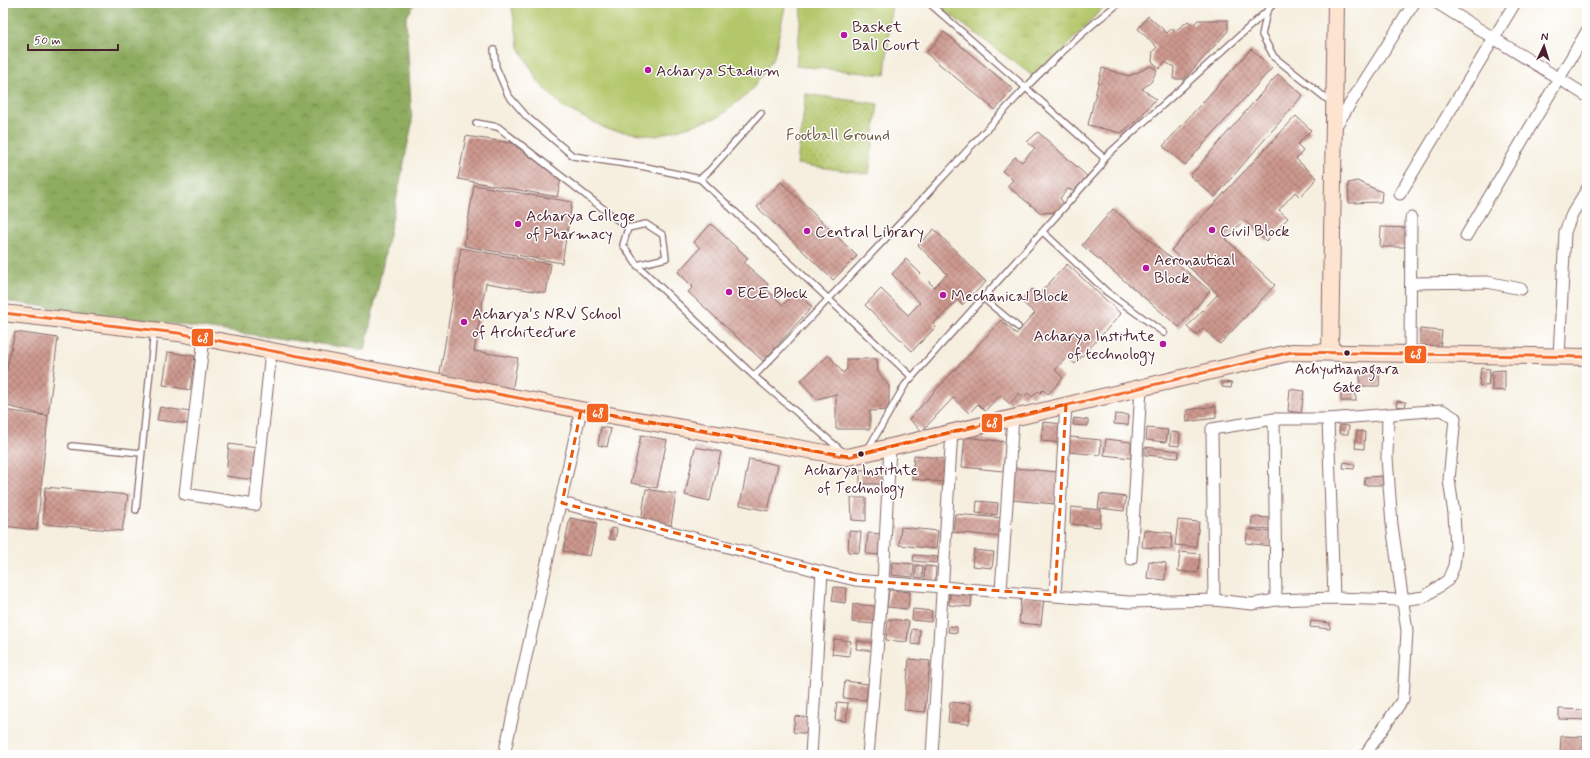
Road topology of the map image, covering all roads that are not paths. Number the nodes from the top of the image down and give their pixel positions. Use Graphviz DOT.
graph roads {
  1 [pos="929,3"];
  2 [pos="1118,3"];
  3 [pos="1274,3"];
  4 [pos="1336,3"];
  5 [pos="1414,3"];
  6 [pos="1437,3"];
  7 [pos="1515,3"];
  8 [pos="1267,11"];
  9 [pos="1587,31"];
  10 [pos="1494,38"];
  11 [pos="494,50"];
  12 [pos="1558,79"];
  13 [pos="1025,87"];
  14 [pos="1587,96"];
  15 [pos="1334,104"];
  16 [pos="761,113"];
  17 [pos="476,122"];
  18 [pos="1334,130"];
  19 [pos="1104,158"];
  20 [pos="700,179"];
  21 [pos="1587,189"];
  22 [pos="1400,194"];
  23 [pos="1411,218"];
  24 [pos="628,228"];
  25 [pos="1044,232"];
  26 [pos="1466,236"];
  27 [pos="637,265"];
  28 [pos="1411,283"];
  29 [pos="1521,289"];
  30 [pos="830,299"];
  31 [pos="984,299"];
  32 [pos="3,312"];
  33 [pos="1018,327"];
  34 [pos="154,330"];
  35 [pos="1164,333"];
  36 [pos="204,338"];
  37 [pos="271,351"];
  38 [pos="1330,352"];
  39 [pos="1410,355"];
  40 [pos="1559,357"];
  41 [pos="1587,357"];
  42 [pos="754,376"];
  43 [pos="912,377"];
  44 [pos="1142,388"];
  45 [pos="1066,404"];
  46 [pos="581,410"];
  47 [pos="1388,414"];
  48 [pos="1013,417"];
  49 [pos="1274,419"];
  50 [pos="1328,419"];
  51 [pos="952,431"];
  52 [pos="72,446"];
  53 [pos="890,447"];
  54 [pos="141,453"];
  55 [pos="866,453"];
  56 [pos="848,457"];
  57 [pos="562,503"];
  58 [pos="136,510"];
  59 [pos="1131,559"];
  60 [pos="822,572"];
  61 [pos="883,582"];
  62 [pos="943,586"];
  63 [pos="1001,590"];
  64 [pos="1055,595"];
  65 [pos="1334,598"];
  66 [pos="1214,600"];
  67 [pos="1276,600"];
  68 [pos="1402,600"];
  69 [pos="504,755"];
  70 [pos="811,755"];
  71 [pos="868,755"];
  72 [pos="932,755"];
  73 [pos="1365,755"];
  1 -- 13 [label="lane"];
  2 -- 13 [label="lane"];
  3 -- 8 [label="lane"];
  4 -- 15 [label="street"];
  5 -- 18 [label="street"];
  6 -- 10 [label="street"];
  7 -- 10 [label="street"];
  8 -- 15 [label="lane"];
  8 -- 19 [label="lane"];
  9 -- 12 [label="street"];
  10 -- 12 [label="street"];
  10 -- 22 [label="street"];
  11 -- 20 [label="lane"];
  12 -- 14 [label="street"];
  12 -- 26 [label="street"];
  13 -- 19 [label="lane"];
  13 -- 30 [label="lane"];
  15 -- 18 [label="street"];
  16 -- 20 [label="lane"];
  17 -- 24 [label="lane"];
  18 -- 38 [label="street"];
  19 -- 25 [label="lane"];
  20 -- 30 [label="lane"];
  21 -- 40 [label="street"];
  23 -- 28 [label="street"];
  24 -- 27 [label="lane"];
  24 -- 27 [label="lane"];
  25 -- 31 [label="lane"];
  25 -- 35 [label="lane"];
  27 -- 42 [label="lane"];
  28 -- 29 [label="street"];
  28 -- 39 [label="street"];
  30 -- 42 [label="lane"];
  30 -- 43 [label="lane"];
  31 -- 33 [label="lane"];
  31 -- 43 [label="lane"];
  32 -- 34 [label="street"];
  34 -- 36 [label="street"];
  34 -- 54 [label="lane"];
  36 -- 37 [label="street"];
  36 -- 37 [label="street"];
  37 -- 46 [label="street"];
  38 -- 39 [label="street"];
  38 -- 44 [label="street"];
  39 -- 40 [label="street"];
  40 -- 41 [label="street"];
  42 -- 56 [label="lane"];
  43 -- 55 [label="lane"];
  44 -- 45 [label="street"];
  44 -- 59 [label="street"];
  45 -- 48 [label="street"];
  45 -- 64 [label="street"];
  46 -- 56 [label="street"];
  46 -- 57 [label="street"];
  47 -- 50 [label="street"];
  47 -- 68 [label="street"];
  47 -- 68 [label="street"];
  48 -- 51 [label="street"];
  48 -- 63 [label="street"];
  49 -- 50 [label="street"];
  49 -- 66 [label="street"];
  49 -- 67 [label="street"];
  50 -- 65 [label="street"];
  51 -- 53 [label="street"];
  51 -- 62 [label="street"];
  52 -- 54 [label="lane"];
  53 -- 55 [label="street"];
  53 -- 61 [label="street"];
  54 -- 58 [label="lane"];
  55 -- 56 [label="street"];
  57 -- 60 [label="street"];
  57 -- 69 [label="street"];
  60 -- 61 [label="street"];
  60 -- 70 [label="street"];
  61 -- 62 [label="street"];
  61 -- 71 [label="street"];
  62 -- 63 [label="street"];
  62 -- 72 [label="street"];
  63 -- 64 [label="street"];
  64 -- 66 [label="street"];
  65 -- 67 [label="street"];
  65 -- 68 [label="street"];
  66 -- 67 [label="street"];
  68 -- 73 [label="street"];
}
